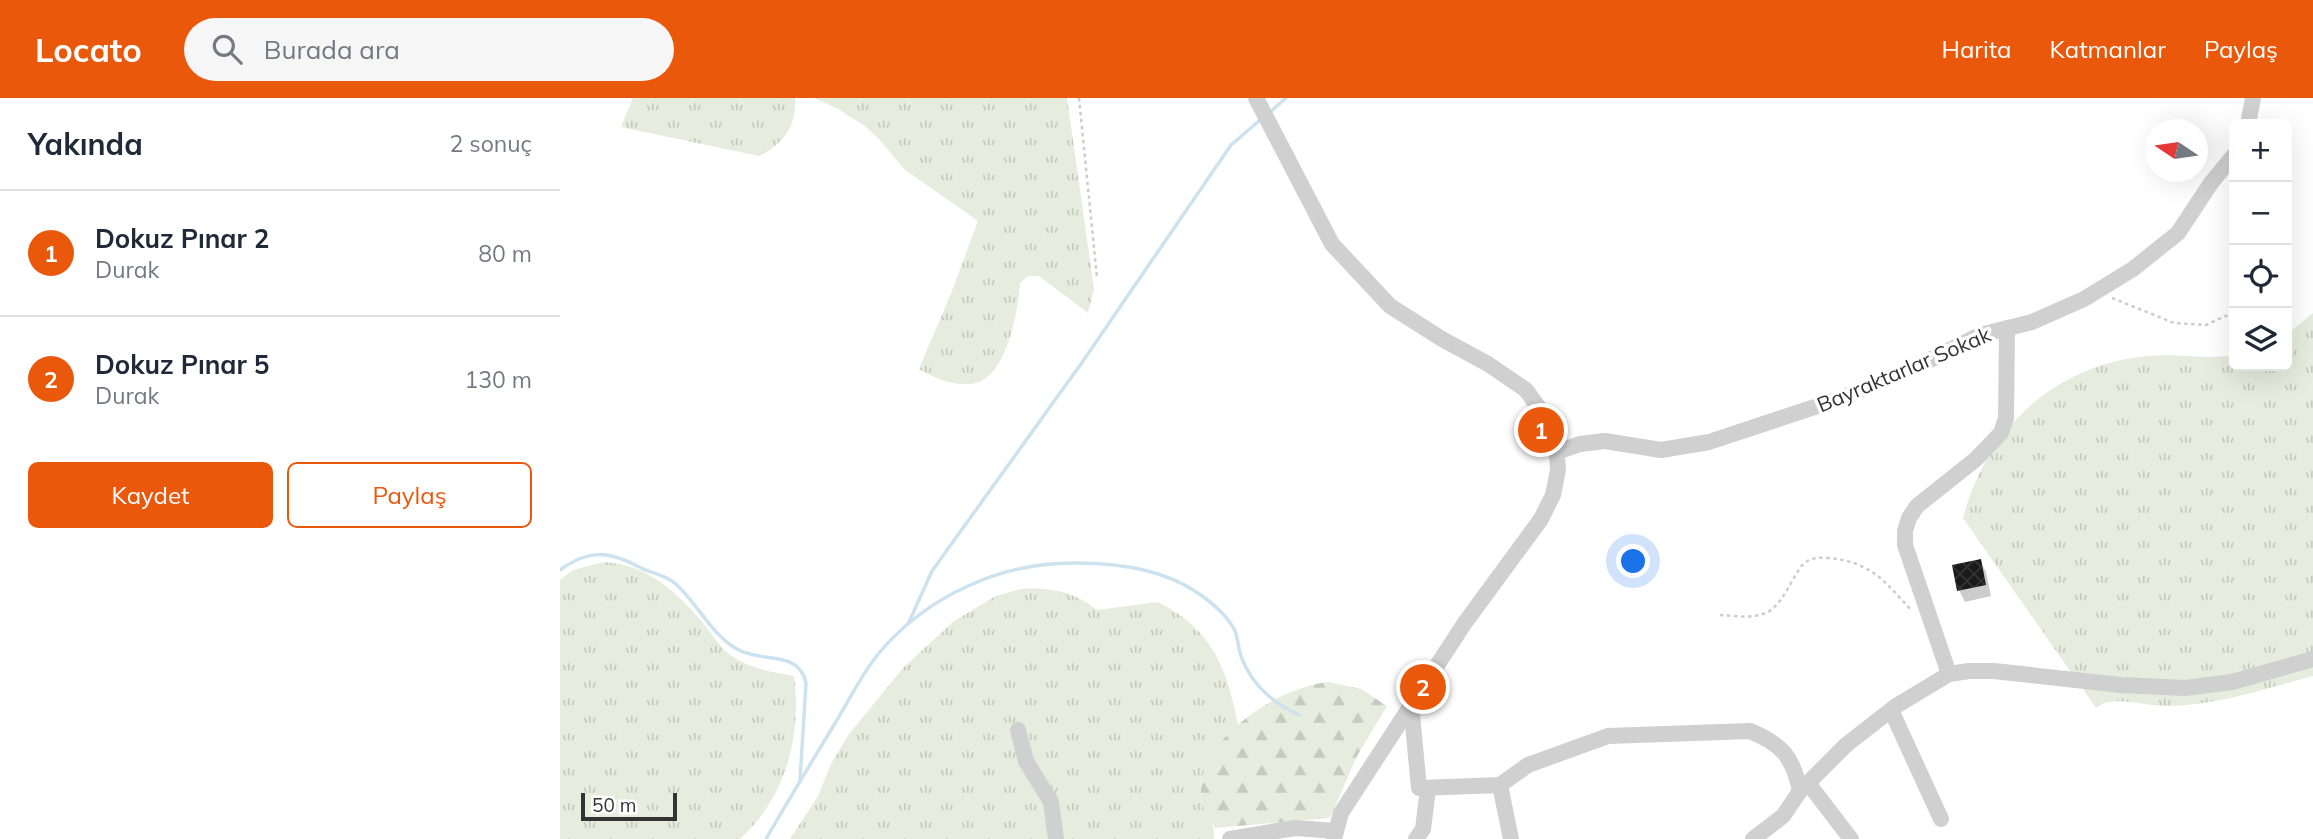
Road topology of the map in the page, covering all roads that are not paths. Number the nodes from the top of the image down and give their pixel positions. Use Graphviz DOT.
graph roads {
  1 [pos="1256,98"];
  2 [pos="2253,98"];
  3 [pos="2249,119"];
  4 [pos="2229,161"];
  5 [pos="2007,328"];
  6 [pos="1556,452"];
  7 [pos="2313,659"];
  8 [pos="1949,674"];
  9 [pos="1412,704"];
  10 [pos="1891,710"];
  11 [pos="1018,730"];
  12 [pos="1500,785"];
  13 [pos="1804,787"];
  14 [pos="1428,789"];
  15 [pos="1941,819"];
  16 [pos="1335,835"];
  17 [pos="1056,839"];
  18 [pos="1230,839"];
  19 [pos="1416,839"];
  20 [pos="1511,839"];
  21 [pos="1753,839"];
  22 [pos="1851,839"];
  1 -- 6 [label="street"];
  2 -- 3 [label="street"];
  4 -- 5 [label="street, Bayraktarlar Sokak"];
  5 -- 6 [label="street, Bayraktarlar Sokak"];
  5 -- 8 [label="street"];
  6 -- 9 [label="street"];
  7 -- 8 [label="street"];
  8 -- 10 [label="street"];
  9 -- 14 [label="street"];
  9 -- 16 [label="street"];
  10 -- 13 [label="street"];
  10 -- 15 [label="street"];
  11 -- 17 [label="street"];
  12 -- 13 [label="street"];
  12 -- 14 [label="street"];
  12 -- 20 [label="street"];
  13 -- 21 [label="street"];
  13 -- 22 [label="street"];
  14 -- 19 [label="street"];
  16 -- 18 [label="street"];
}
